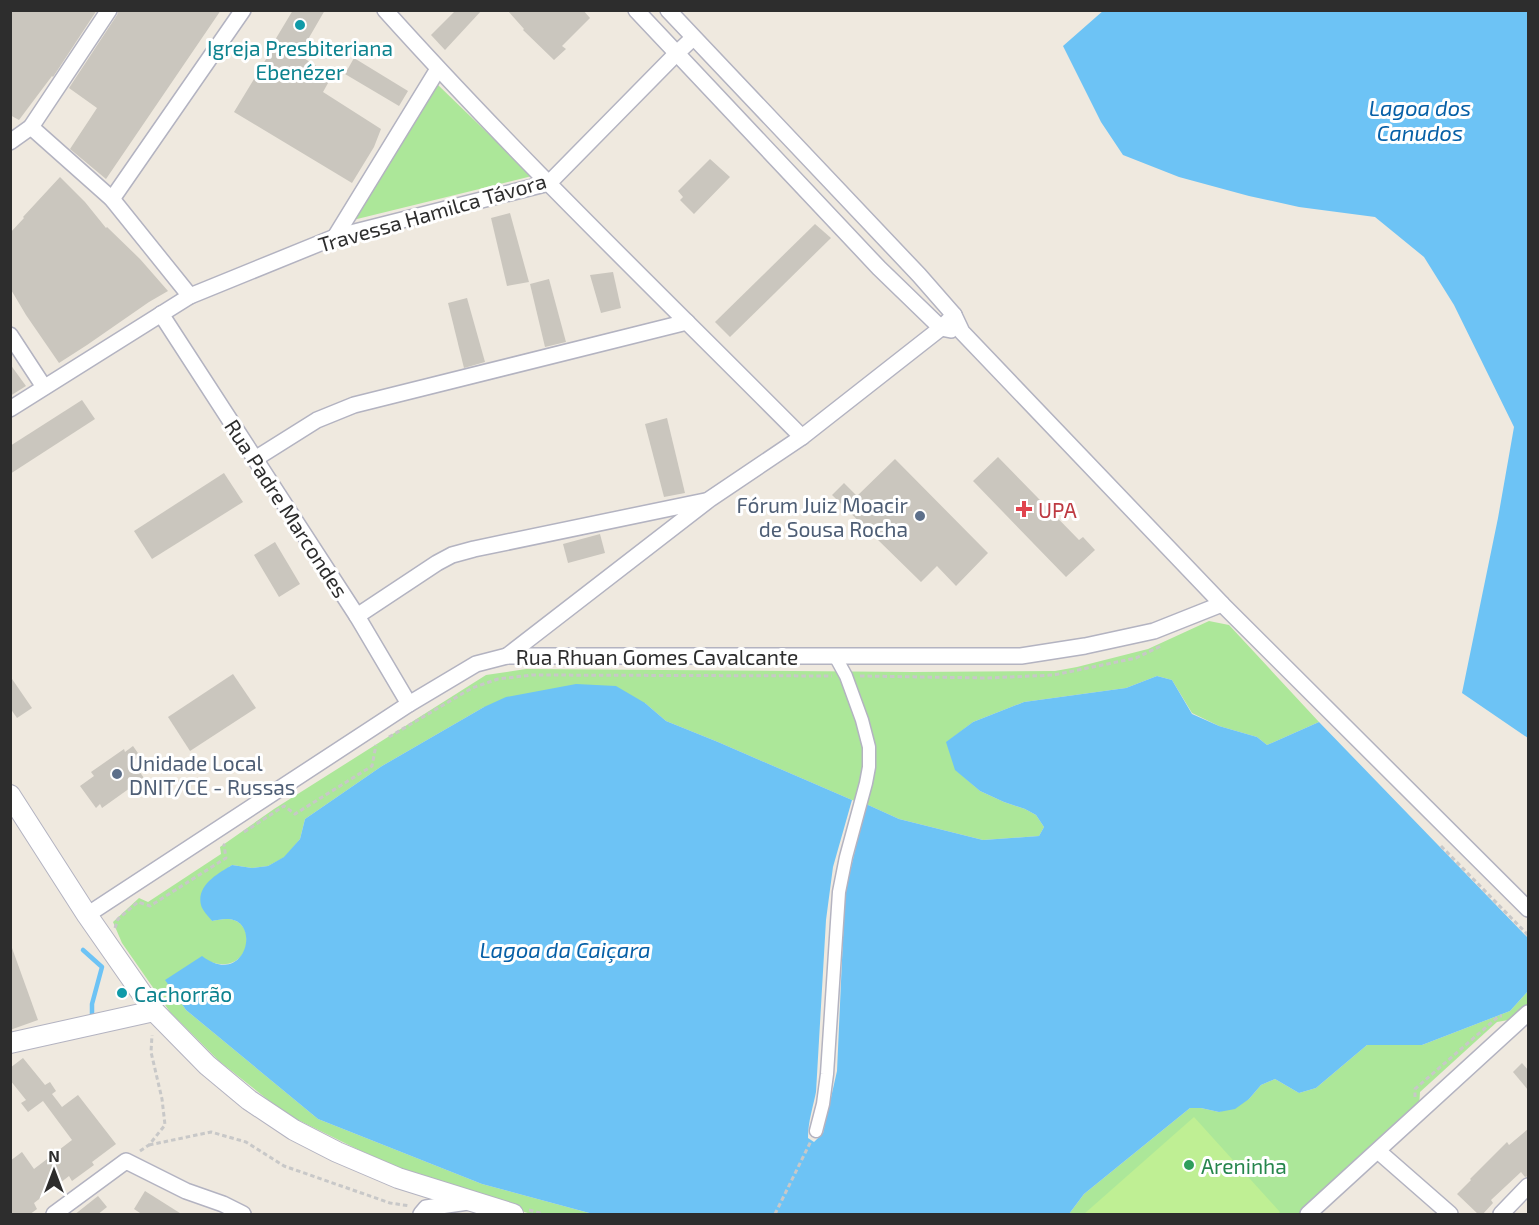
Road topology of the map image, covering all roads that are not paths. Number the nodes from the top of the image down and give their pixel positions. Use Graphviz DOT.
graph roads {
  1 [pos="109,10"];
  2 [pos="243,10"];
  3 [pos="385,10"];
  4 [pos="636,10"];
  5 [pos="668,10"];
  6 [pos="693,38"];
  7 [pos="676,54"];
  8 [pos="438,69"];
  9 [pos="32,127"];
  10 [pos="10,141"];
  11 [pos="549,183"];
  12 [pos="112,199"];
  13 [pos="335,237"];
  14 [pos="190,296"];
  15 [pos="161,314"];
  16 [pos="954,315"];
  17 [pos="687,322"];
  18 [pos="941,328"];
  19 [pos="962,332"];
  20 [pos="10,335"];
  21 [pos="44,387"];
  22 [pos="10,409"];
  23 [pos="802,437"];
  24 [pos="255,459"];
  25 [pos="710,500"];
  26 [pos="1222,604"];
  27 [pos="357,616"];
  28 [pos="507,656"];
  29 [pos="835,656"];
  30 [pos="409,704"];
  31 [pos="10,795"];
  32 [pos="1528,909"];
  33 [pos="87,915"];
  34 [pos="154,1011"];
  35 [pos="1528,1012"];
  36 [pos="10,1043"];
  37 [pos="816,1131"];
  38 [pos="1378,1151"];
  39 [pos="1528,1186"];
  40 [pos="472,1201"];
  41 [pos="423,1211"];
  42 [pos="517,1211"];
  43 [pos="54,1215"];
  44 [pos="243,1215"];
  45 [pos="1308,1215"];
  46 [pos="1450,1215"];
  47 [pos="1501,1215"];
  1 -- 9 [label="street"];
  2 -- 12 [label="street"];
  3 -- 8 [label="street"];
  4 -- 7 [label="street"];
  5 -- 6 [label="street"];
  6 -- 7 [label="street, Travessa Hamilca Távora"];
  6 -- 16 [label="street"];
  7 -- 11 [label="street, Travessa Hamilca Távora"];
  7 -- 18 [label="street"];
  8 -- 11 [label="street"];
  8 -- 13 [label="street"];
  9 -- 10 [label="street"];
  9 -- 12 [label="street"];
  11 -- 13 [label="street, Travessa Hamilca Távora"];
  11 -- 17 [label="street"];
  12 -- 14 [label="street"];
  13 -- 14 [label="street, Travessa Hamilca Távora"];
  14 -- 15 [label="street, Travessa Hamilca Távora"];
  15 -- 21 [label="street, Travessa Hamilca Távora"];
  15 -- 24 [label="street, Rua Padre Marcondes"];
  16 -- 18 [label="street"];
  16 -- 19 [label="street"];
  17 -- 23 [label="street"];
  17 -- 24 [label="street"];
  18 -- 19 [label="street"];
  18 -- 23 [label="street"];
  19 -- 26 [label="street"];
  20 -- 21 [label="street"];
  21 -- 22 [label="street, Travessa Hamilca Távora"];
  23 -- 25 [label="street"];
  24 -- 27 [label="street, Rua Padre Marcondes"];
  25 -- 27 [label="street"];
  25 -- 28 [label="street"];
  26 -- 29 [label="street, Rua Rhuan Gomes Cavalcante"];
  26 -- 32 [label="street"];
  27 -- 30 [label="street, Rua Padre Marcondes"];
  28 -- 29 [label="street, Rua Rhuan Gomes Cavalcante"];
  28 -- 30 [label="street, Rua Rhuan Gomes Cavalcante"];
  29 -- 37 [label="street"];
  30 -- 33 [label="street, Rua Rhuan Gomes Cavalcante"];
  31 -- 33 [label="street"];
  33 -- 34 [label="street"];
  34 -- 36 [label="street"];
  34 -- 40 [label="street"];
  35 -- 38 [label="street"];
  38 -- 45 [label="street"];
  38 -- 46 [label="street"];
  39 -- 47 [label="street"];
  40 -- 41 [label="street"];
  40 -- 42 [label="street"];
  43 -- 44 [label="street"];
}
